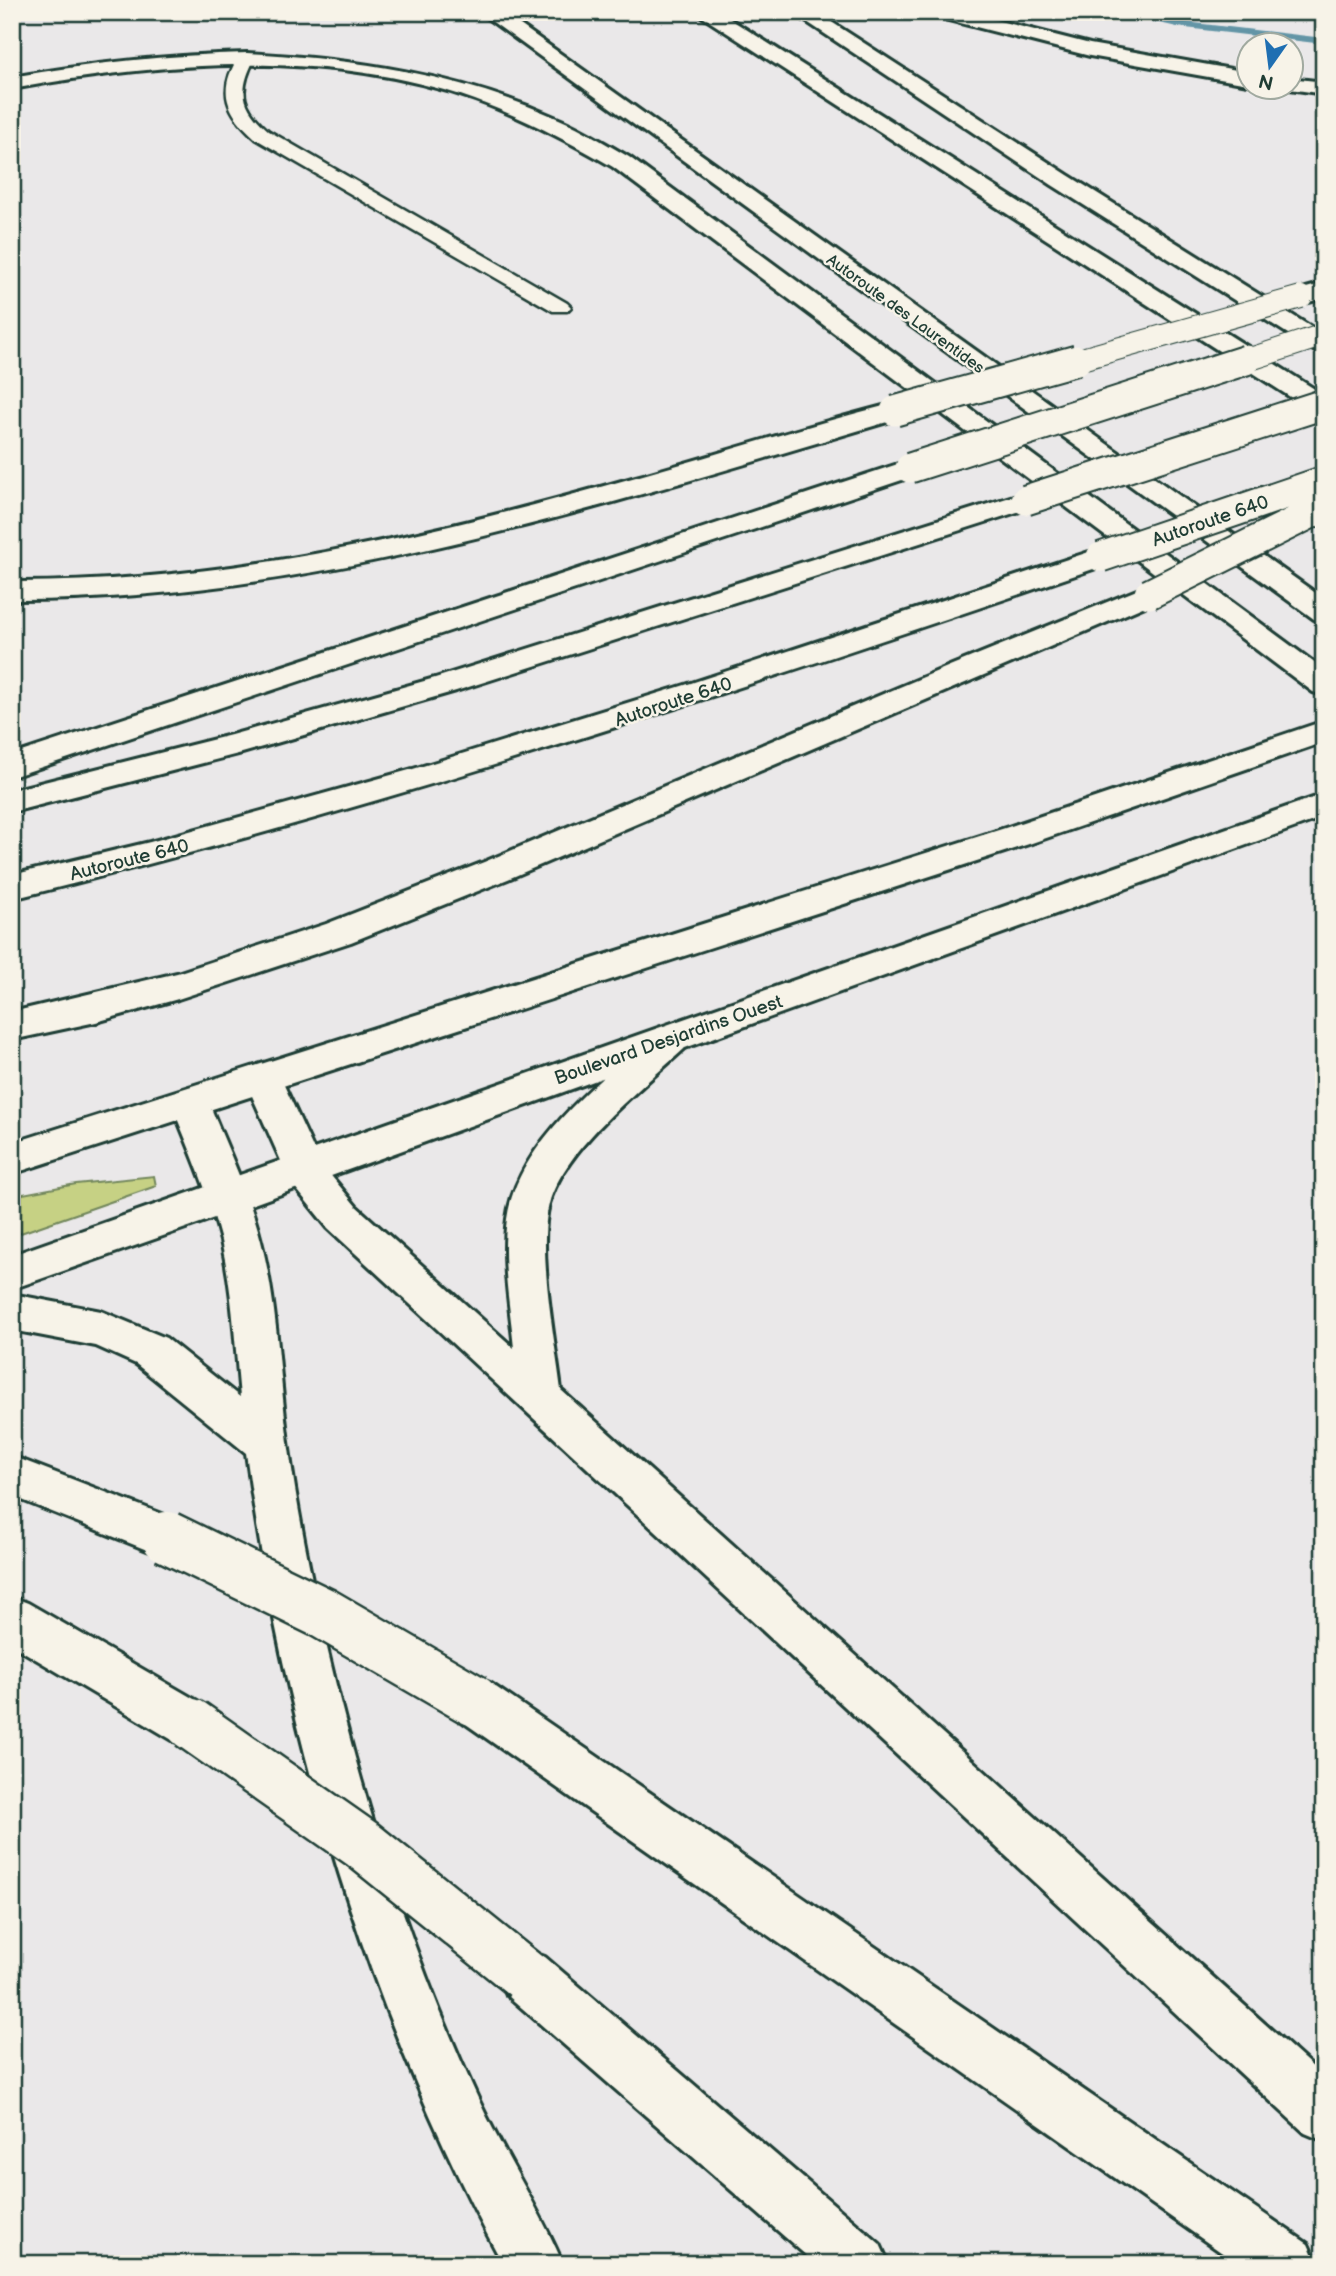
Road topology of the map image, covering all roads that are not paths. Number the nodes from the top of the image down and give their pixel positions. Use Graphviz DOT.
graph roads {
  1 [pos="489,12"];
  2 [pos="705,12"];
  3 [pos="802,12"];
  4 [pos="940,12"];
  5 [pos="244,60"];
  6 [pos="1234,76"];
  7 [pos="12,83"];
  8 [pos="1304,86"];
  9 [pos="1324,88"];
  10 [pos="1312,293"];
  11 [pos="560,307"];
  12 [pos="1324,335"];
  13 [pos="1324,346"];
  14 [pos="1324,406"];
  15 [pos="1324,481"];
  16 [pos="1324,507"];
  17 [pos="12,591"];
  18 [pos="1324,612"];
  19 [pos="1324,685"];
  20 [pos="1309,736"];
  21 [pos="12,766"];
  22 [pos="12,801"];
  23 [pos="1324,806"];
  24 [pos="12,887"];
  25 [pos="12,1026"];
  26 [pos="671,1039"];
  27 [pos="264,1080"];
  28 [pos="190,1103"];
  29 [pos="12,1160"];
  30 [pos="304,1170"];
  31 [pos="226,1198"];
  32 [pos="12,1272"];
  33 [pos="12,1312"];
  34 [pos="540,1396"];
  35 [pos="267,1444"];
  36 [pos="12,1476"];
  37 [pos="12,1619"];
  38 [pos="1324,2113"];
  39 [pos="534,2264"];
  40 [pos="860,2264"];
  41 [pos="1288,2264"];
  1 -- 18 [label="main road, Autoroute des Laurentides"];
  2 -- 14 [label="main road"];
  3 -- 13 [label="main road"];
  4 -- 6 [label="main road"];
  5 -- 7 [label="main road"];
  5 -- 11 [label="lane"];
  5 -- 19 [label="main road"];
  8 -- 9 [label="main road"];
  10 -- 17 [label="main road, bridge"];
  12 -- 21 [label="main road, bridge"];
  14 -- 22 [label="main road, bridge"];
  15 -- 24 [label="main road, Autoroute 640, bridge"];
  16 -- 25 [label="main road, bridge"];
  20 -- 27 [label="main road"];
  23 -- 26 [label="main road, Boulevard Desjardins Ouest"];
  26 -- 30 [label="main road, Boulevard Desjardins Ouest"];
  26 -- 34 [label="main road"];
  27 -- 28 [label="main road"];
  27 -- 30 [label="main road"];
  28 -- 29 [label="main road"];
  28 -- 31 [label="main road"];
  30 -- 31 [label="main road, Boulevard Desjardins Ouest"];
  30 -- 34 [label="main road"];
  31 -- 32 [label="main road, Boulevard Desjardins Ouest"];
  31 -- 35 [label="main road"];
  33 -- 35 [label="main road"];
  34 -- 38 [label="main road"];
  35 -- 39 [label="main road"];
  36 -- 41 [label="main road, bridge"];
  37 -- 40 [label="main road, bridge"];
}
